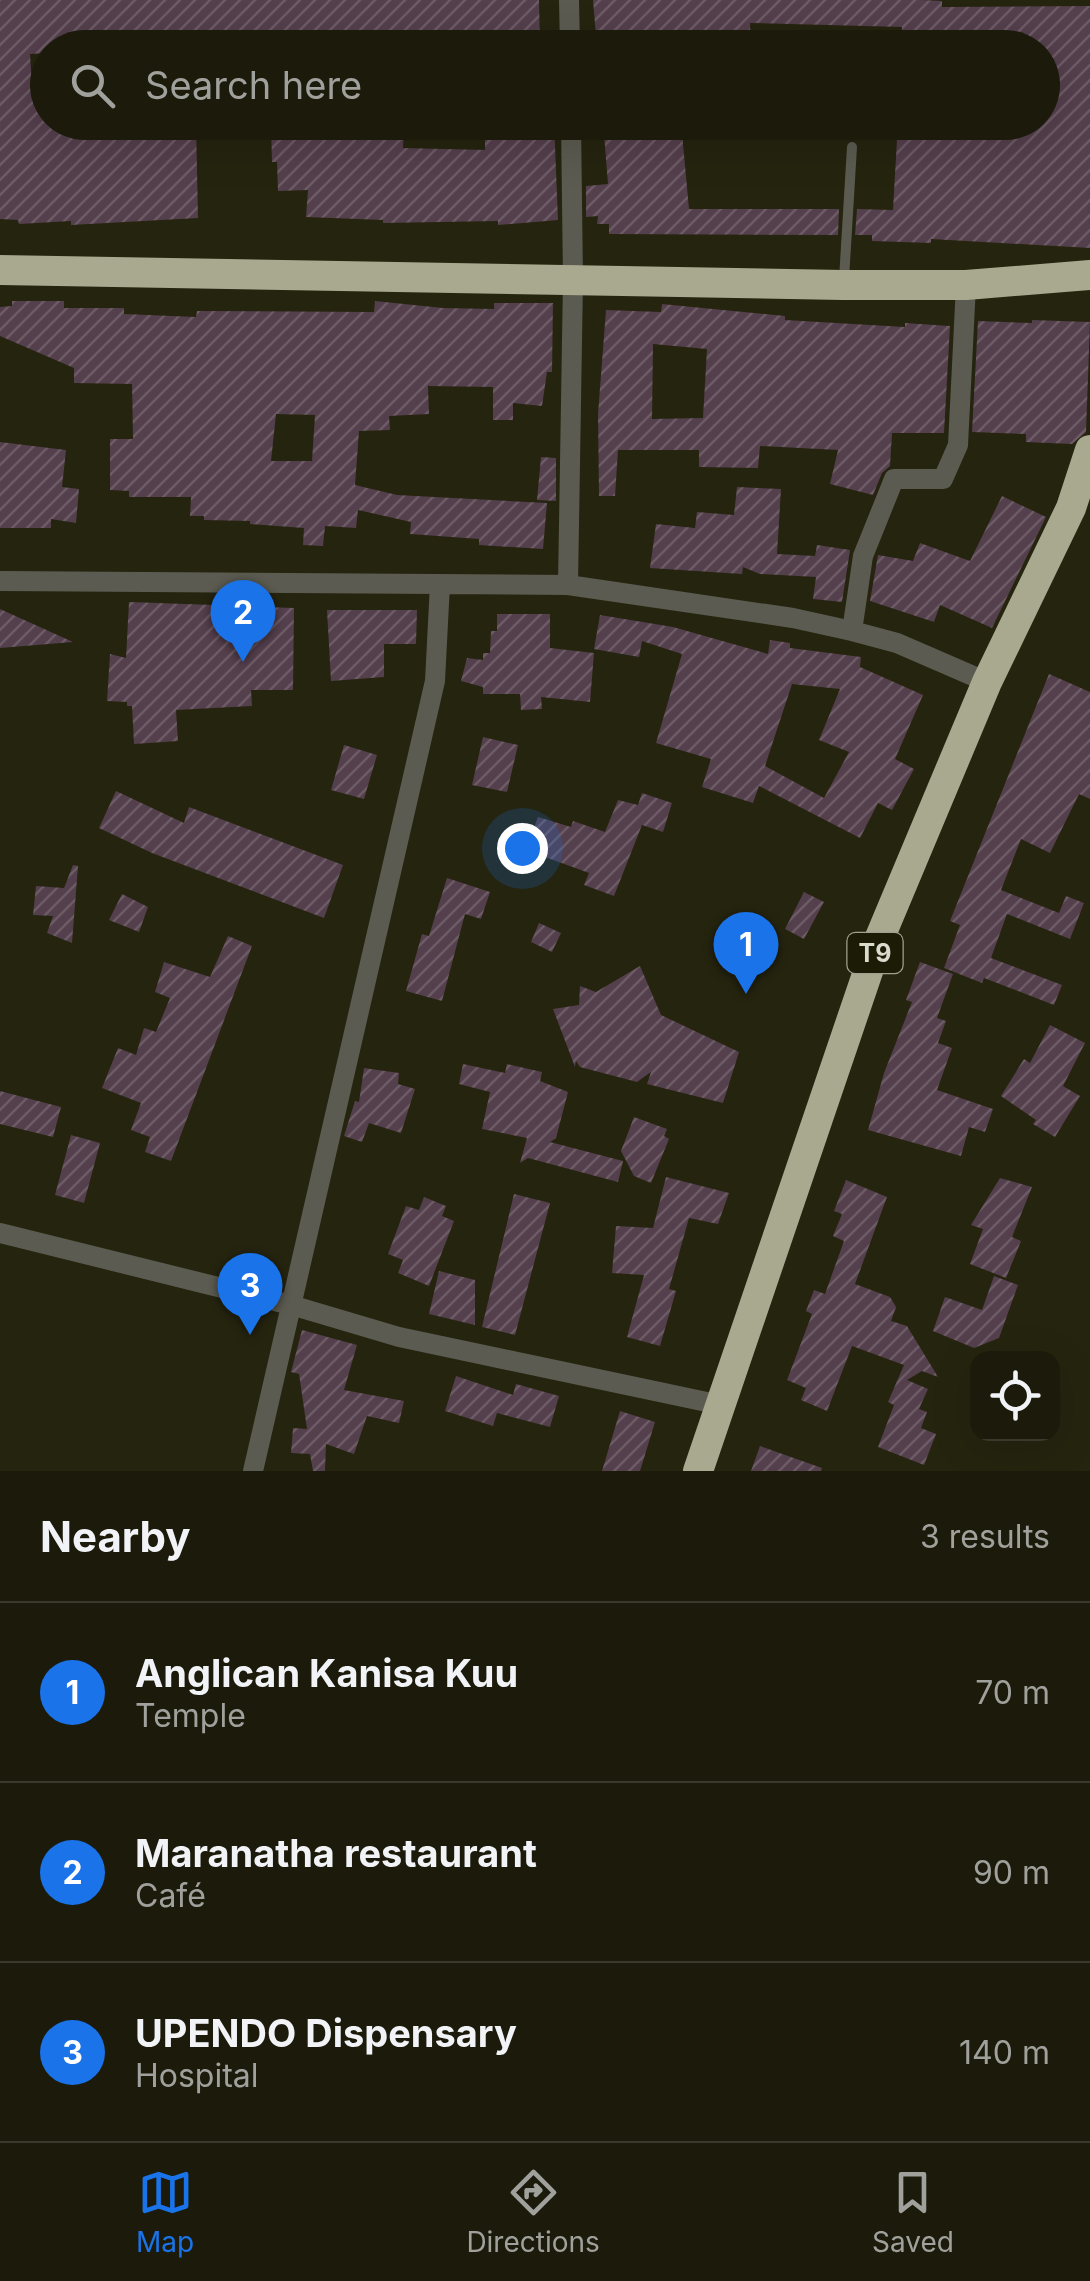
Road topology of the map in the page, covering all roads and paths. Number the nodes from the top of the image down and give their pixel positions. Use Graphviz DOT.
graph roads {
  1 [pos="569,0"];
  2 [pos="570,30"];
  3 [pos="571,140"];
  4 [pos="852,147"];
  5 [pos="0,270"];
  6 [pos="1090,276"];
  7 [pos="573,280"];
  8 [pos="843,285"];
  9 [pos="966,285"];
  10 [pos="1090,450"];
  11 [pos="0,581"];
  12 [pos="440,584"];
  13 [pos="568,585"];
  14 [pos="852,631"];
  15 [pos="987,682"];
  16 [pos="0,1233"];
  17 [pos="291,1306"];
  18 [pos="721,1405"];
  19 [pos="253,1471"];
  20 [pos="698,1471"];
  1 -- 2 [label="street"];
  3 -- 7 [label="street"];
  4 -- 8 [label="lane"];
  5 -- 7 [label="highway"];
  6 -- 9 [label="highway"];
  7 -- 8 [label="highway"];
  7 -- 13 [label="street"];
  8 -- 9 [label="highway"];
  9 -- 14 [label="street"];
  10 -- 15 [label="highway, T9"];
  11 -- 12 [label="street"];
  12 -- 13 [label="street"];
  12 -- 17 [label="street"];
  13 -- 14 [label="street"];
  14 -- 15 [label="street"];
  15 -- 18 [label="highway, T9"];
  16 -- 17 [label="street"];
  17 -- 18 [label="street"];
  17 -- 19 [label="street"];
  18 -- 20 [label="highway, T9"];
}
